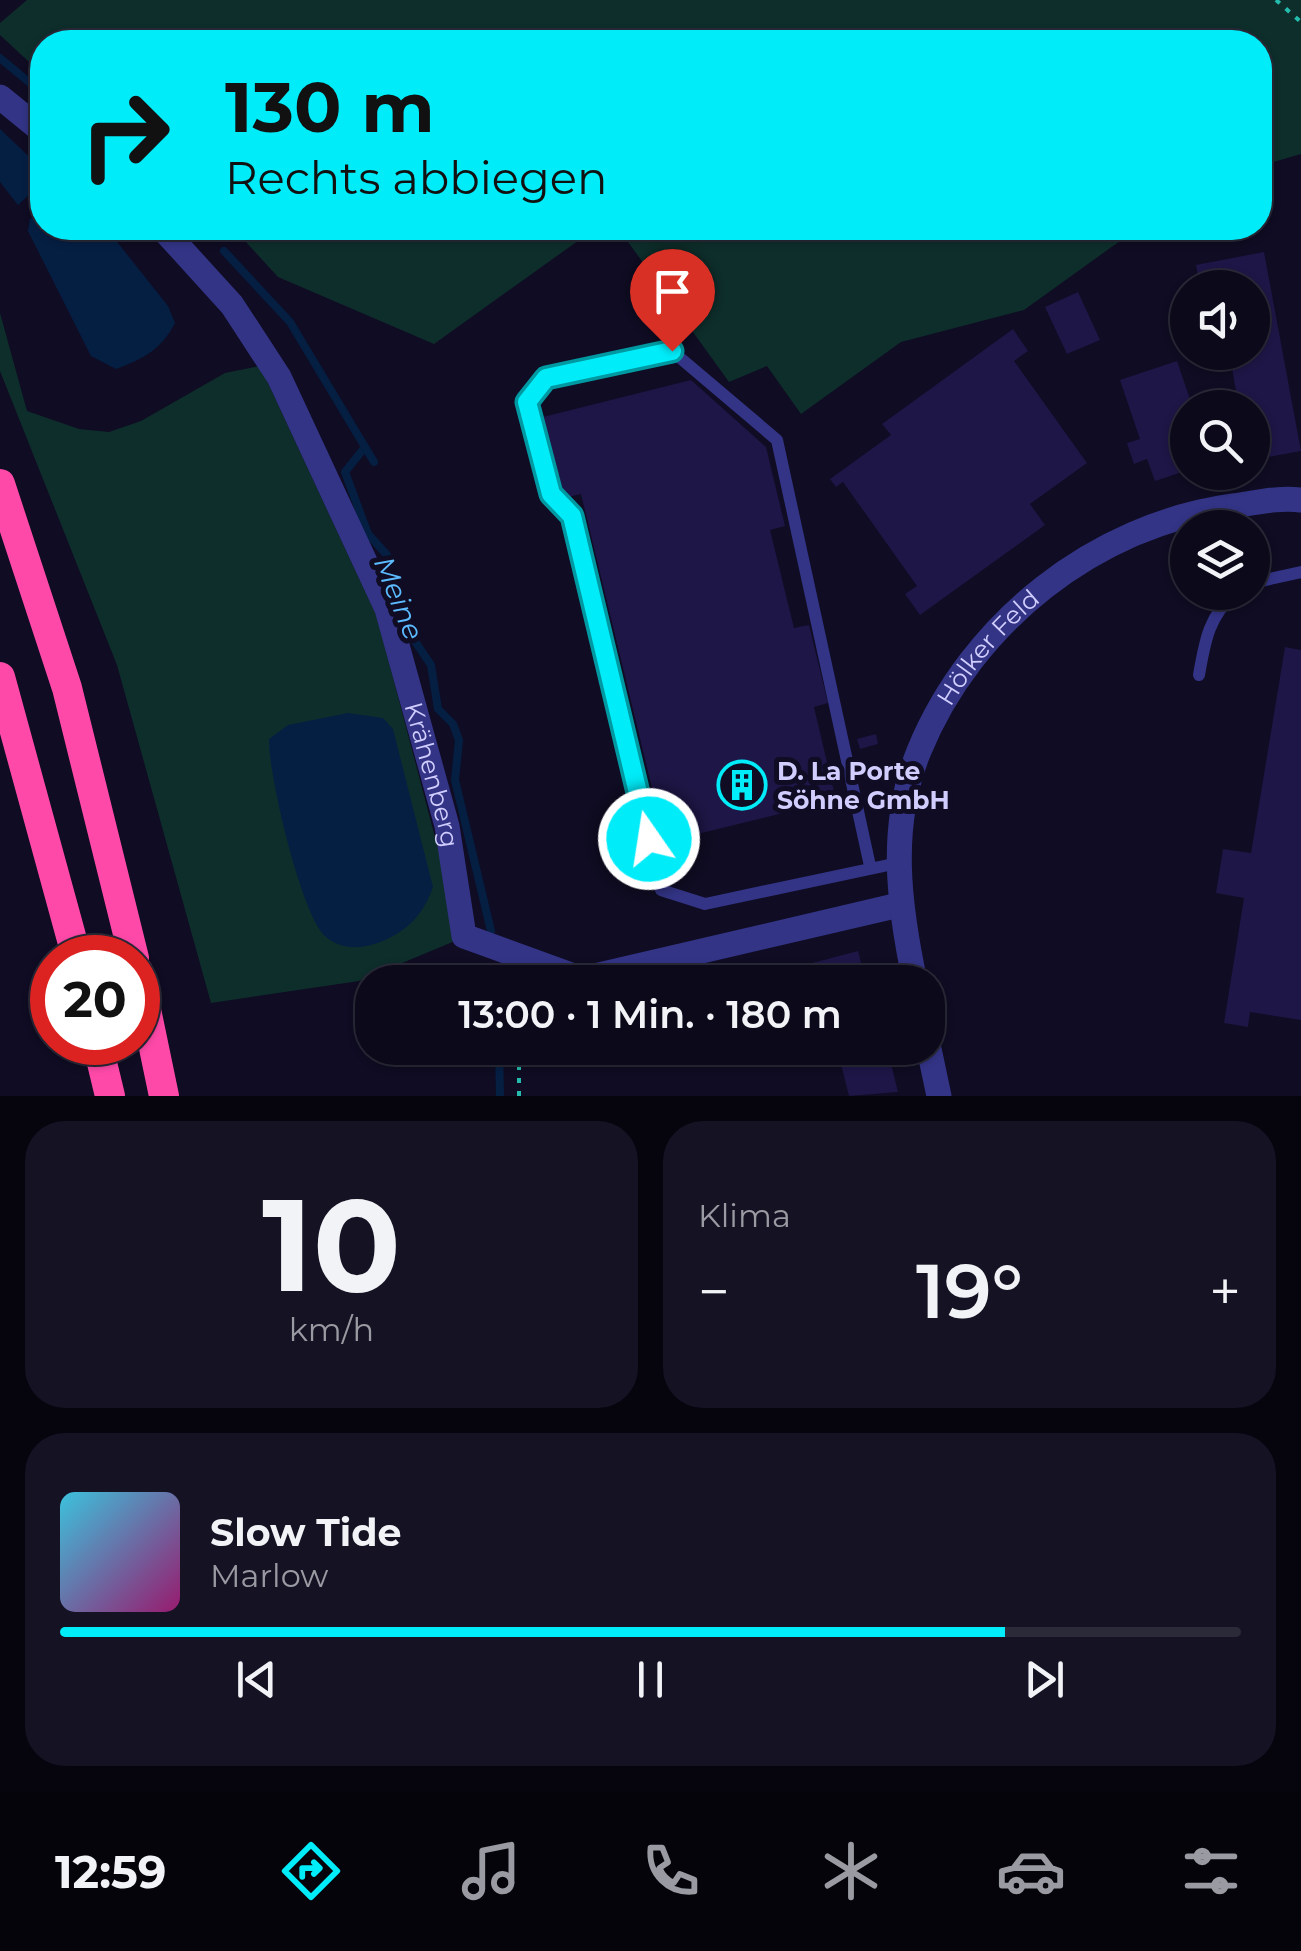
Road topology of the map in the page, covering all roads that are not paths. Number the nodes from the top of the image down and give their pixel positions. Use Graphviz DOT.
graph roads {
  1 [pos="0,97"];
  2 [pos="30,121"];
  3 [pos="173,240"];
  4 [pos="0,484"];
  5 [pos="1301,500"];
  6 [pos="1301,572"];
  7 [pos="1270,579"];
  8 [pos="1217,610"];
  9 [pos="1199,675"];
  10 [pos="0,677"];
  11 [pos="898,864"];
  12 [pos="870,866"];
  13 [pos="899,905"];
  14 [pos="71,935"];
  15 [pos="128,935"];
  16 [pos="911,965"];
  17 [pos="103,1065"];
  18 [pos="158,1065"];
  19 [pos="932,1065"];
  20 [pos="110,1096"];
  21 [pos="164,1096"];
  22 [pos="939,1096"];
  1 -- 2 [label="street"];
  3 -- 13 [label="street, Krähenberg"];
  4 -- 15 [label="highway"];
  5 -- 11 [label="street, Hölker Feld"];
  6 -- 7 [label="lane"];
  8 -- 9 [label="lane"];
  10 -- 14 [label="highway"];
  11 -- 12 [label="lane"];
  11 -- 13 [label="street, Hölker Feld"];
  12 -- 12 [label="lane"];
  13 -- 16 [label="street, Hölker Feld"];
  17 -- 20 [label="highway"];
  18 -- 21 [label="highway"];
  19 -- 22 [label="street"];
}
